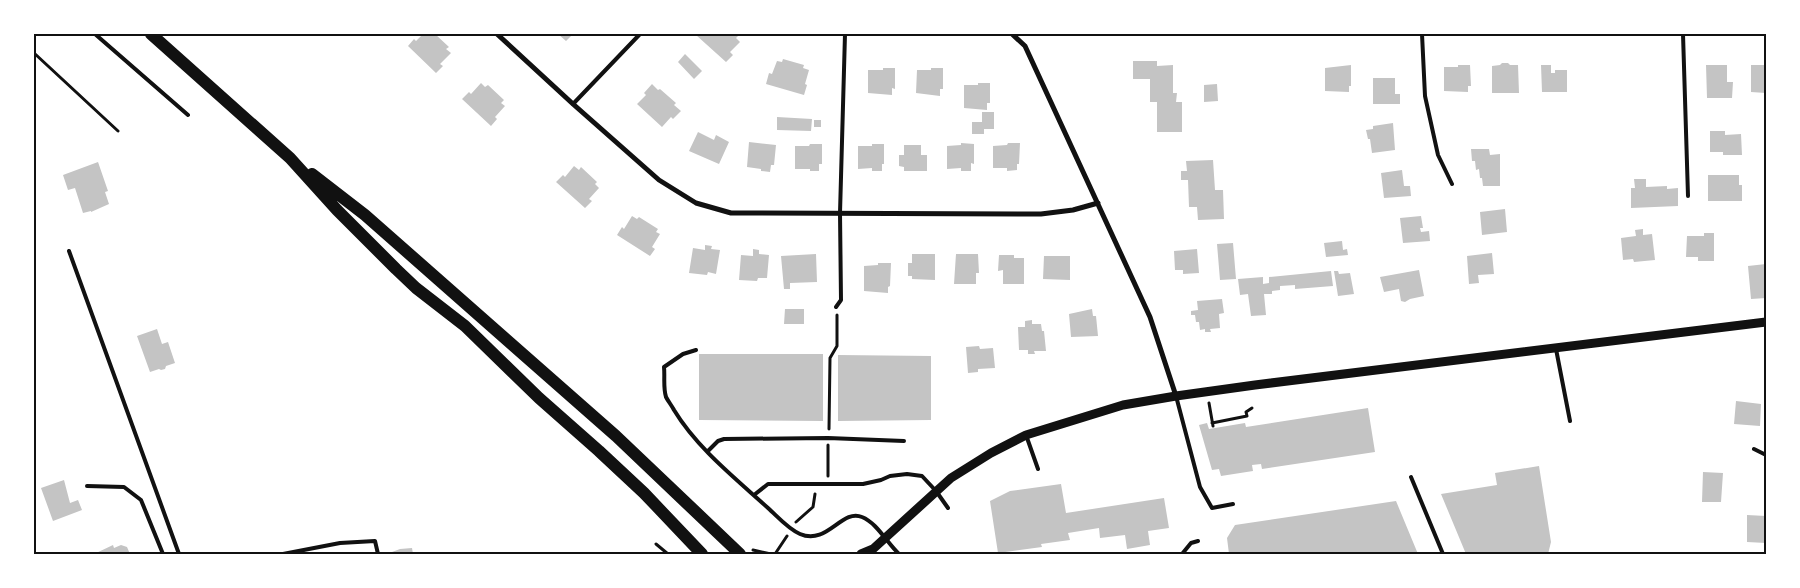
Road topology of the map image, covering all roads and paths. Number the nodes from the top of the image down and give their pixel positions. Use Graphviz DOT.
graph roads {
  1 [pos="95,34"];
  2 [pos="151,34"];
  3 [pos="497,34"];
  4 [pos="640,34"];
  5 [pos="845,34"];
  6 [pos="1012,34"];
  7 [pos="1422,34"];
  8 [pos="1683,34"];
  9 [pos="34,53"];
  10 [pos="573,104"];
  11 [pos="188,116"];
  12 [pos="118,130"];
  13 [pos="290,158"];
  14 [pos="1452,184"];
  15 [pos="1688,196"];
  16 [pos="1098,203"];
  17 [pos="840,213"];
  18 [pos="69,251"];
  19 [pos="836,307"];
  20 [pos="1766,322"];
  21 [pos="837,346"];
  22 [pos="1556,349"];
  23 [pos="696,350"];
  24 [pos="1176,396"];
  25 [pos="1209,402"];
  26 [pos="1252,408"];
  27 [pos="1570,421"];
  28 [pos="1026,436"];
  29 [pos="904,441"];
  30 [pos="1754,449"];
  31 [pos="708,451"];
  32 [pos="1766,456"];
  33 [pos="1038,469"];
  34 [pos="1411,478"];
  35 [pos="87,486"];
  36 [pos="936,491"];
  37 [pos="754,495"];
  38 [pos="1233,504"];
  39 [pos="948,508"];
  40 [pos="810,510"];
  41 [pos="803,516"];
  42 [pos="787,535"];
  43 [pos="884,538"];
  44 [pos="1198,541"];
  45 [pos="656,544"];
  46 [pos="871,552"];
  47 [pos="163,554"];
  48 [pos="179,554"];
  49 [pos="283,554"];
  50 [pos="378,554"];
  51 [pos="668,554"];
  52 [pos="702,554"];
  53 [pos="740,554"];
  54 [pos="746,554"];
  55 [pos="771,554"];
  56 [pos="776,554"];
  57 [pos="861,554"];
  58 [pos="899,554"];
  59 [pos="1182,554"];
  60 [pos="1443,554"];
  1 -- 11 [label="lane"];
  2 -- 13 [label="main road"];
  3 -- 10 [label="street"];
  4 -- 10 [label="lane"];
  5 -- 17 [label="lane"];
  6 -- 16 [label="street"];
  7 -- 14 [label="lane"];
  8 -- 15 [label="lane"];
  9 -- 12 [label="path"];
  10 -- 17 [label="street"];
  13 -- 52 [label="main road"];
  13 -- 53 [label="main road"];
  16 -- 17 [label="street"];
  16 -- 24 [label="street"];
  17 -- 19 [label="lane"];
  18 -- 48 [label="lane"];
  19 -- 21 [label="path"];
  20 -- 22 [label="street"];
  22 -- 24 [label="street"];
  22 -- 27 [label="lane"];
  23 -- 31 [label="lane"];
  24 -- 28 [label="street"];
  24 -- 38 [label="lane"];
  25 -- 26 [label="path"];
  28 -- 33 [label="lane"];
  28 -- 36 [label="street"];
  29 -- 31 [label="lane"];
  30 -- 32 [label="lane"];
  31 -- 37 [label="lane"];
  34 -- 60 [label="lane"];
  35 -- 47 [label="lane"];
  36 -- 37 [label="lane"];
  36 -- 39 [label="lane"];
  36 -- 43 [label="street"];
  37 -- 43 [label="lane"];
  40 -- 41 [label="path"];
  42 -- 56 [label="path"];
  43 -- 46 [label="street"];
  43 -- 58 [label="lane"];
  44 -- 59 [label="lane"];
  45 -- 51 [label="path"];
  46 -- 57 [label="street"];
  49 -- 50 [label="lane"];
  54 -- 55 [label="path"];
}
